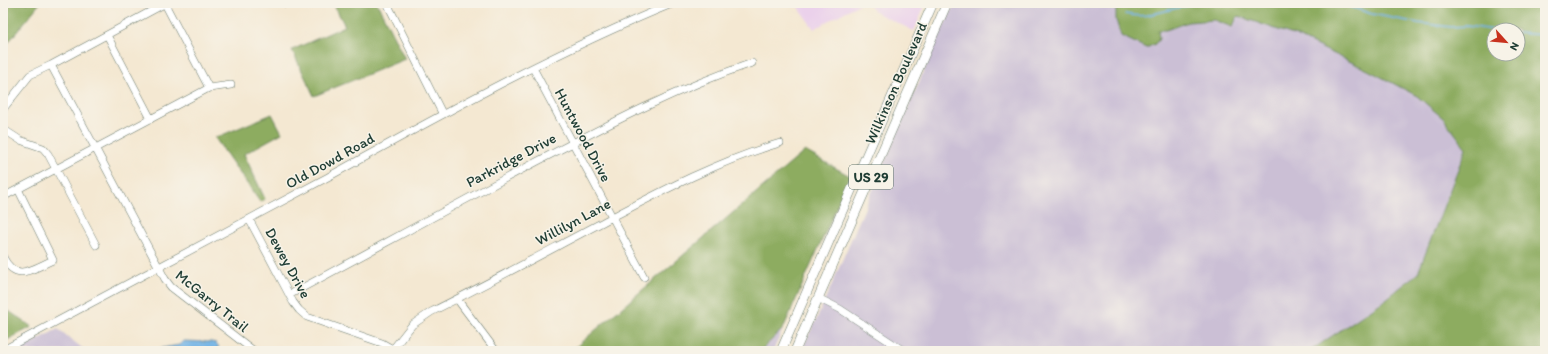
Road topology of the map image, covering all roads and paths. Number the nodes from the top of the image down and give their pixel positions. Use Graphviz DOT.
graph roads {
  1 [pos="166,3"];
  2 [pos="387,3"];
  3 [pos="674,3"];
  4 [pos="933,3"];
  5 [pos="947,3"];
  6 [pos="107,35"];
  7 [pos="752,63"];
  8 [pos="51,65"];
  9 [pos="534,68"];
  10 [pos="230,85"];
  11 [pos="209,88"];
  12 [pos="3,109"];
  13 [pos="442,113"];
  14 [pos="151,119"];
  15 [pos="3,129"];
  16 [pos="572,142"];
  17 [pos="780,142"];
  18 [pos="95,149"];
  19 [pos="55,169"];
  20 [pos="18,189"];
  21 [pos="3,197"];
  22 [pos="612,217"];
  23 [pos="249,220"];
  24 [pos="96,245"];
  25 [pos="3,258"];
  26 [pos="158,268"];
  27 [pos="644,277"];
  28 [pos="289,295"];
  29 [pos="818,298"];
  30 [pos="457,299"];
  31 [pos="814,310"];
  32 [pos="3,350"];
  33 [pos="395,350"];
  34 [pos="254,351"];
  35 [pos="496,351"];
  36 [pos="781,351"];
  37 [pos="795,351"];
  38 [pos="800,351"];
  39 [pos="904,351"];
  1 -- 6 [label="street"];
  1 -- 11 [label="street"];
  2 -- 13 [label="street"];
  3 -- 9 [label="street, Old Dowd Road"];
  4 -- 36 [label="main road, Wilkinson Boulevard / US 29"];
  5 -- 29 [label="main road, Wilkinson Boulevard / US 29"];
  6 -- 8 [label="street"];
  6 -- 14 [label="street"];
  7 -- 16 [label="street, Parkridge Drive"];
  8 -- 12 [label="street"];
  8 -- 18 [label="street, McGarry Trail"];
  9 -- 13 [label="street, Old Dowd Road"];
  9 -- 16 [label="street, Huntwood Drive"];
  10 -- 11 [label="street"];
  11 -- 14 [label="street"];
  13 -- 23 [label="street, Old Dowd Road"];
  14 -- 18 [label="street"];
  15 -- 19 [label="street"];
  16 -- 22 [label="street, Huntwood Drive"];
  16 -- 28 [label="street, Parkridge Drive"];
  17 -- 22 [label="street, Willilyn Lane"];
  18 -- 19 [label="street"];
  18 -- 26 [label="street, McGarry Trail"];
  19 -- 20 [label="street"];
  19 -- 24 [label="street"];
  20 -- 21 [label="street"];
  20 -- 25 [label="street"];
  22 -- 27 [label="street, Huntwood Drive"];
  22 -- 30 [label="street, Willilyn Lane"];
  23 -- 26 [label="street, Old Dowd Road"];
  23 -- 28 [label="street, Dewey Drive"];
  26 -- 32 [label="street, Old Dowd Road"];
  26 -- 34 [label="street, McGarry Trail"];
  28 -- 33 [label="street, Dewey Drive"];
  29 -- 31 [label="main road, Wilkinson Boulevard / US 29"];
  29 -- 39 [label="street"];
  30 -- 33 [label="street, Willilyn Lane"];
  30 -- 35 [label="street"];
  31 -- 37 [label="main road, Wilkinson Boulevard / US 29"];
  31 -- 38 [label="main road"];
}
